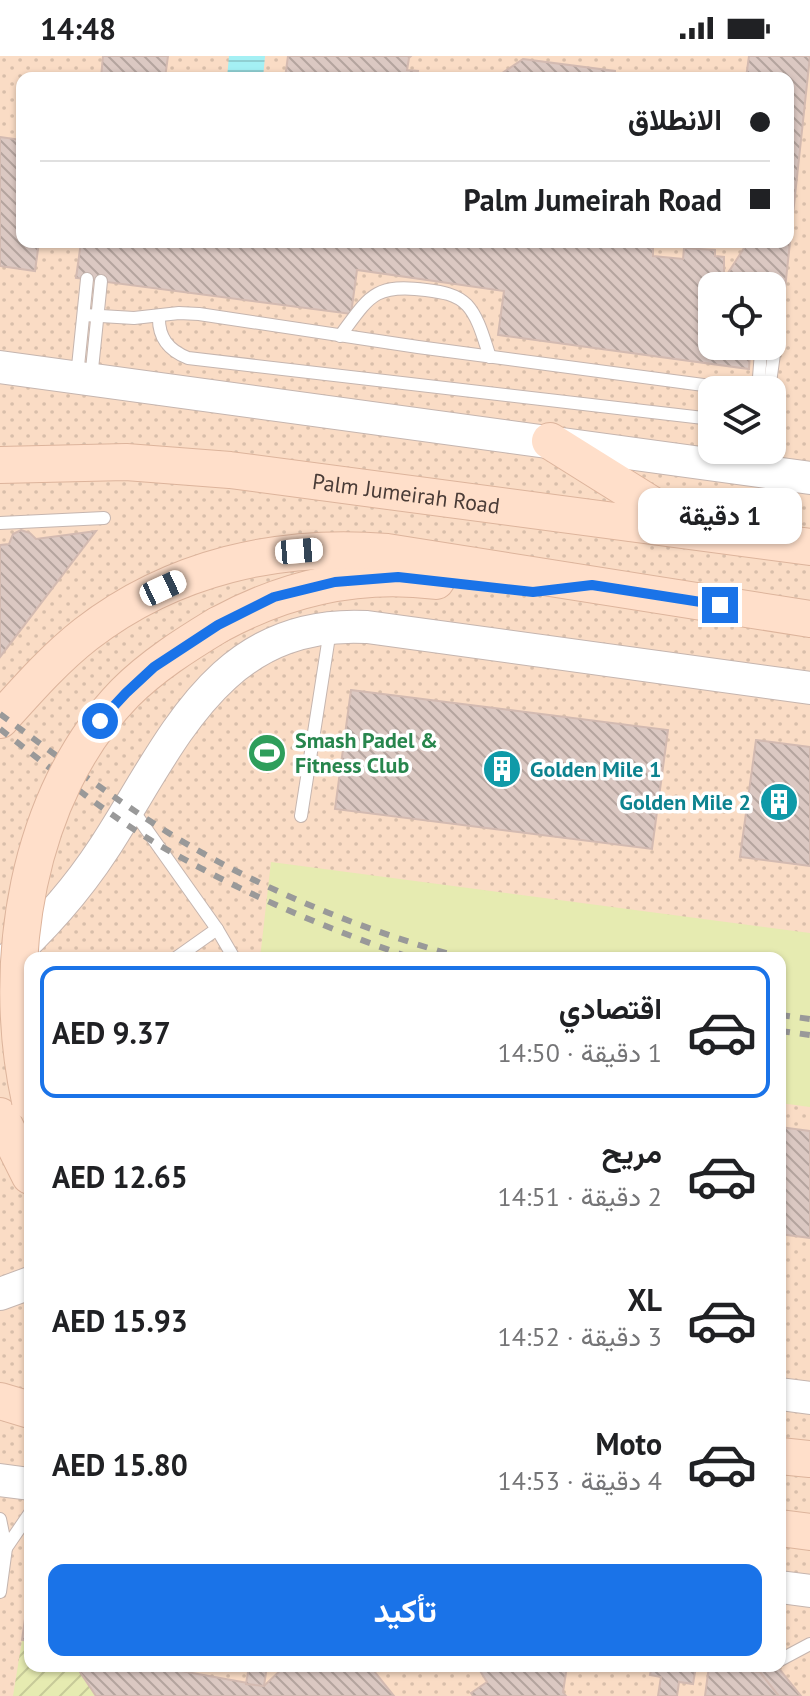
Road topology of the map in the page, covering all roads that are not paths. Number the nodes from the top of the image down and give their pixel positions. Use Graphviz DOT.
graph roads {
  1 [pos="87,279"];
  2 [pos="101,281"];
  3 [pos="91,315"];
  4 [pos="159,316"];
  5 [pos="340,336"];
  6 [pos="490,357"];
  7 [pos="0,367"];
  8 [pos="762,376"];
  9 [pos="769,376"];
  10 [pos="84,378"];
  11 [pos="698,384"];
  12 [pos="698,417"];
  13 [pos="550,441"];
  14 [pos="0,465"];
  15 [pos="810,478"];
  16 [pos="104,518"];
  17 [pos="0,523"];
  18 [pos="697,533"];
  19 [pos="810,547"];
  20 [pos="592,585"];
  21 [pos="810,619"];
  22 [pos="330,627"];
  23 [pos="810,688"];
  24 [pos="0,720"];
  25 [pos="130,807"];
  26 [pos="301,816"];
  27 [pos="217,929"];
  28 [pos="184,952"];
  29 [pos="230,952"];
  30 [pos="0,967"];
  31 [pos="24,1076"];
  32 [pos="0,1116"];
  33 [pos="24,1164"];
  34 [pos="786,1395"];
  35 [pos="810,1398"];
  36 [pos="0,1401"];
  37 [pos="24,1408"];
  38 [pos="786,1457"];
  39 [pos="810,1459"];
  40 [pos="0,1480"];
  41 [pos="24,1483"];
  42 [pos="0,1519"];
  43 [pos="24,1522"];
  44 [pos="786,1529"];
  45 [pos="810,1532"];
  46 [pos="6,1548"];
  47 [pos="786,1588"];
  48 [pos="810,1591"];
  49 [pos="0,1592"];
  50 [pos="810,1644"];
  51 [pos="786,1657"];
  1 -- 3 [label="lane"];
  2 -- 3 [label="lane"];
  3 -- 4 [label="lane"];
  3 -- 10 [label="lane"];
  4 -- 5 [label="lane"];
  4 -- 12 [label="lane"];
  5 -- 6 [label="lane"];
  5 -- 6 [label="lane"];
  6 -- 11 [label="lane"];
  7 -- 10 [label="street"];
  8 -- 9 [label="lane"];
  10 -- 13 [label="street"];
  13 -- 15 [label="street"];
  13 -- 18 [label="main road"];
  14 -- 18 [label="main road, Palm Jumeirah Road"];
  16 -- 17 [label="lane"];
  18 -- 19 [label="main road, Palm Jumeirah Road"];
  20 -- 21 [label="main road"];
  20 -- 24 [label="main road"];
  20 -- 31 [label="main road, bridge"];
  22 -- 23 [label="street"];
  22 -- 25 [label="street"];
  22 -- 26 [label="lane"];
  25 -- 27 [label="lane"];
  25 -- 30 [label="street"];
  27 -- 28 [label="lane"];
  27 -- 29 [label="lane"];
  32 -- 33 [label="main road"];
  34 -- 35 [label="street"];
  36 -- 37 [label="main road"];
  38 -- 39 [label="main road"];
  40 -- 41 [label="street"];
  42 -- 46 [label="lane"];
  43 -- 46 [label="lane"];
  44 -- 45 [label="main road"];
  46 -- 49 [label="lane"];
  47 -- 48 [label="street"];
  50 -- 51 [label="lane"];
}
